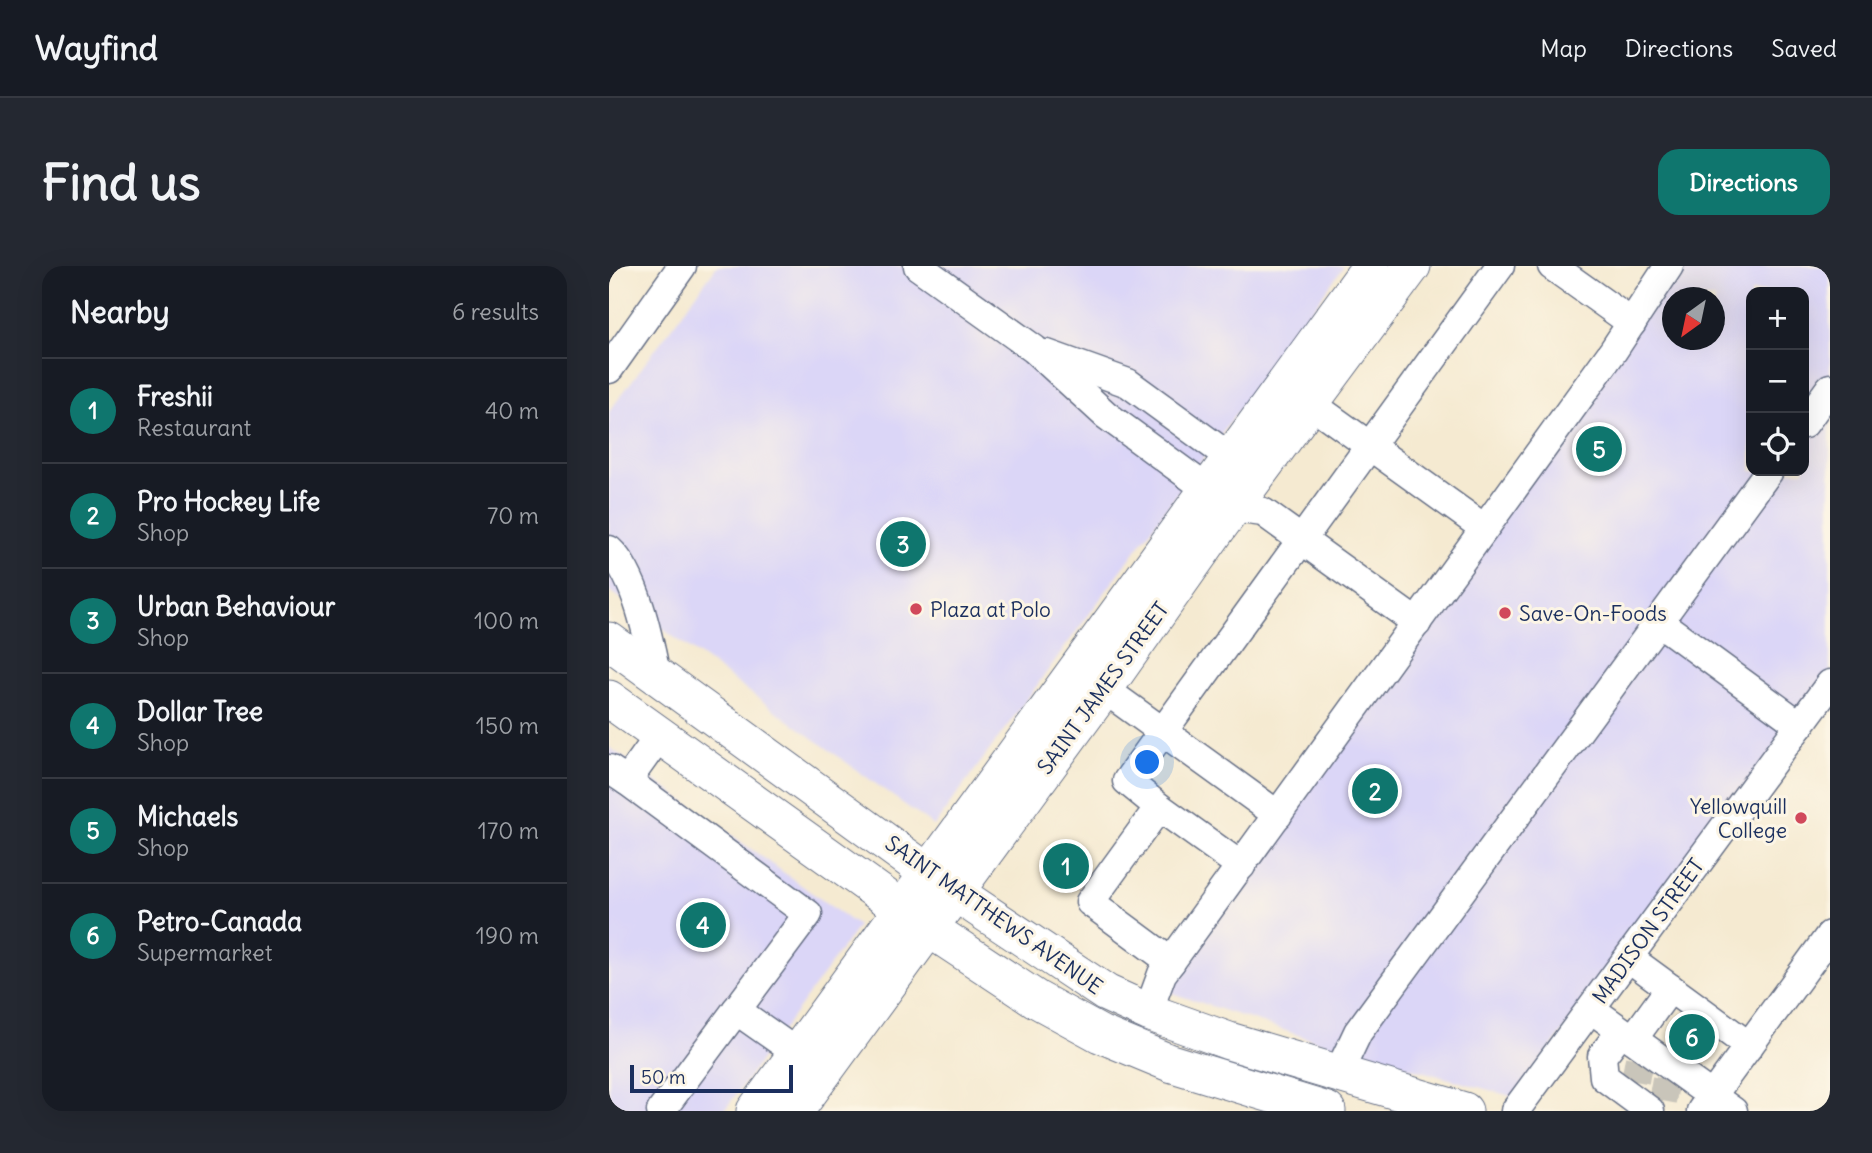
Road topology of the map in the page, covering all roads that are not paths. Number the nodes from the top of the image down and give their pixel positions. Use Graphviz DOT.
graph roads {
  1 [pos="682,266"];
  2 [pos="918,266"];
  3 [pos="1371,266"];
  4 [pos="1412,266"];
  5 [pos="1500,266"];
  6 [pos="1552,266"];
  7 [pos="1669,266"];
  8 [pos="1632,323"];
  9 [pos="1034,349"];
  10 [pos="609,369"];
  11 [pos="1830,388"];
  12 [pos="1310,403"];
  13 [pos="1809,417"];
  14 [pos="1370,445"];
  15 [pos="1244,467"];
  16 [pos="1765,476"];
  17 [pos="1235,503"];
  18 [pos="1485,528"];
  19 [pos="1300,539"];
  20 [pos="609,550"];
  21 [pos="1659,622"];
  22 [pos="1417,623"];
  23 [pos="609,641"];
  24 [pos="656,675"];
  25 [pos="1104,689"];
  26 [pos="1827,694"];
  27 [pos="609,699"];
  28 [pos="1800,725"];
  29 [pos="1161,731"];
  30 [pos="660,735"];
  31 [pos="618,775"];
  32 [pos="1159,807"];
  33 [pos="1278,815"];
  34 [pos="1241,866"];
  35 [pos="942,883"];
  36 [pos="916,919"];
  37 [pos="1828,943"];
  38 [pos="1629,958"];
  39 [pos="1171,962"];
  40 [pos="1670,988"];
  41 [pos="1591,1009"];
  42 [pos="736,1010"];
  43 [pos="1148,1012"];
  44 [pos="1749,1046"];
  45 [pos="797,1053"];
  46 [pos="1338,1074"];
  47 [pos="1646,1074"];
  48 [pos="1715,1106"];
  49 [pos="661,1111"];
  50 [pos="755,1111"];
  51 [pos="795,1111"];
  52 [pos="1327,1111"];
  53 [pos="1464,1111"];
  54 [pos="1515,1111"];
  1 -- 10 [label="street"];
  2 -- 9 [label="street"];
  3 -- 15 [label="main road, SAINT JAMES STREET"];
  4 -- 12 [label="main road, SAINT JAMES STREET"];
  5 -- 14 [label="street"];
  6 -- 8 [label="street"];
  7 -- 8 [label="street"];
  8 -- 18 [label="street"];
  9 -- 15 [label="street"];
  9 -- 17 [label="street"];
  11 -- 13 [label="street"];
  12 -- 14 [label="street"];
  12 -- 15 [label="main road, SAINT JAMES STREET"];
  14 -- 18 [label="street"];
  14 -- 19 [label="street"];
  15 -- 17 [label="main road, SAINT JAMES STREET"];
  16 -- 21 [label="street"];
  17 -- 19 [label="street"];
  17 -- 25 [label="main road, SAINT JAMES STREET"];
  17 -- 35 [label="main road, SAINT JAMES STREET"];
  18 -- 22 [label="street"];
  19 -- 22 [label="street"];
  19 -- 29 [label="street"];
  20 -- 24 [label="street"];
  21 -- 28 [label="street"];
  21 -- 46 [label="street"];
  22 -- 33 [label="street"];
  23 -- 24 [label="main road, SAINT MATTHEWS AVENUE"];
  24 -- 35 [label="main road, SAINT MATTHEWS AVENUE"];
  25 -- 29 [label="street"];
  25 -- 35 [label="main road, SAINT JAMES STREET"];
  26 -- 28 [label="street, MADISON STREET"];
  27 -- 30 [label="main road, SAINT MATTHEWS AVENUE"];
  28 -- 38 [label="street, MADISON STREET"];
  29 -- 32 [label="street"];
  29 -- 33 [label="street"];
  30 -- 31 [label="street"];
  30 -- 36 [label="main road, SAINT MATTHEWS AVENUE"];
  31 -- 42 [label="street"];
  32 -- 34 [label="street"];
  32 -- 39 [label="street"];
  33 -- 34 [label="street"];
  34 -- 39 [label="street"];
  35 -- 36 [label="main road, SAINT JAMES STREET"];
  35 -- 43 [label="main road, SAINT MATTHEWS AVENUE"];
  36 -- 45 [label="main road, SAINT JAMES STREET"];
  36 -- 51 [label="main road, SAINT JAMES STREET"];
  36 -- 52 [label="main road, SAINT MATTHEWS AVENUE"];
  37 -- 44 [label="street"];
  38 -- 40 [label="street"];
  38 -- 41 [label="street, MADISON STREET"];
  39 -- 43 [label="street"];
  40 -- 44 [label="street"];
  40 -- 47 [label="street"];
  41 -- 47 [label="street"];
  41 -- 54 [label="street, MADISON STREET"];
  42 -- 45 [label="street"];
  42 -- 49 [label="street"];
  43 -- 46 [label="main road, SAINT MATTHEWS AVENUE"];
  44 -- 48 [label="street"];
  45 -- 50 [label="main road, SAINT JAMES STREET"];
  46 -- 53 [label="main road, SAINT MATTHEWS AVENUE"];
  47 -- 48 [label="street"];
}
